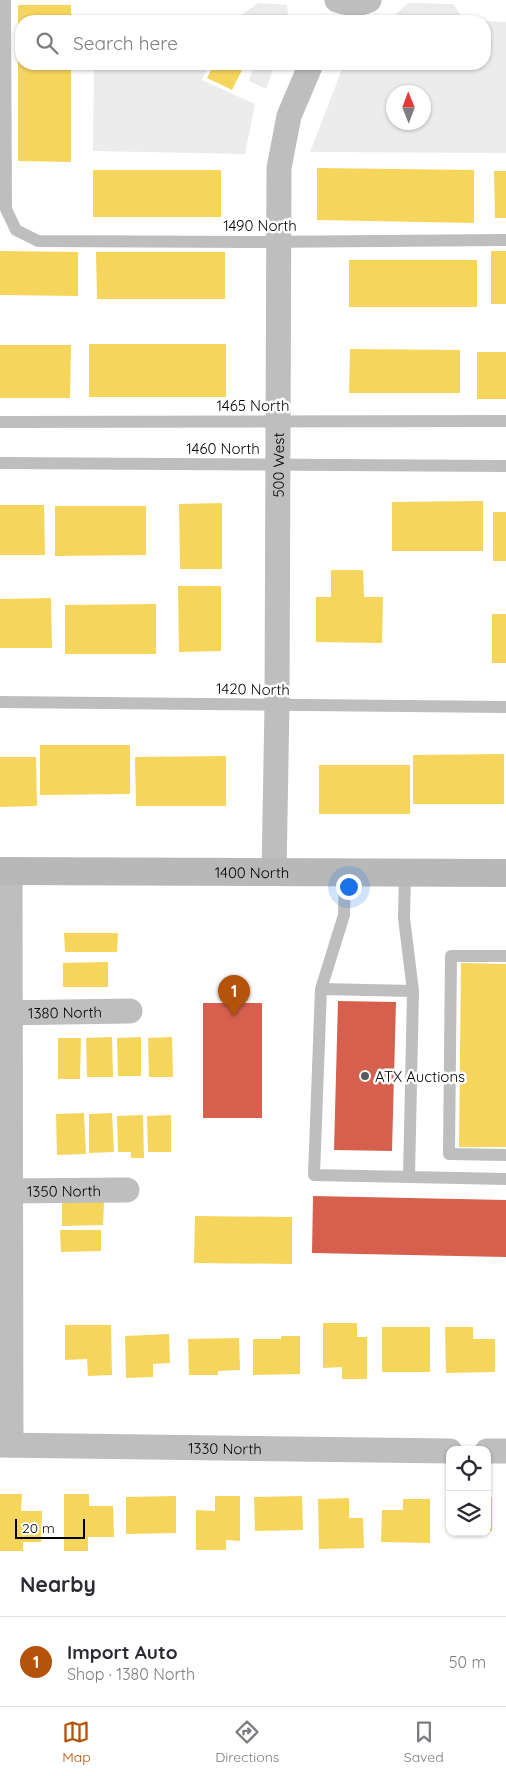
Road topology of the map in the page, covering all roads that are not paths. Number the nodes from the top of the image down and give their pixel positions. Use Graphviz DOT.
graph roads {
  1 [pos="5,0"];
  2 [pos="338,0"];
  3 [pos="369,0"];
  4 [pos="332,15"];
  5 [pos="308,70"];
  6 [pos="506,240"];
  7 [pos="278,242"];
  8 [pos="506,421"];
  9 [pos="0,422"];
  10 [pos="278,422"];
  11 [pos="0,464"];
  12 [pos="278,465"];
  13 [pos="506,466"];
  14 [pos="0,702"];
  15 [pos="277,705"];
  16 [pos="506,707"];
  17 [pos="5,871"];
  18 [pos="345,872"];
  19 [pos="274,873"];
  20 [pos="406,873"];
  21 [pos="506,873"];
  22 [pos="506,956"];
  23 [pos="321,989"];
  24 [pos="413,991"];
  25 [pos="130,1011"];
  26 [pos="5,1013"];
  27 [pos="506,1154"];
  28 [pos="409,1177"];
  29 [pos="506,1179"];
  30 [pos="126,1190"];
  31 [pos="6,1191"];
  32 [pos="5,1445"];
  33 [pos="446,1451"];
  34 [pos="491,1451"];
  35 [pos="506,1451"];
  1 -- 7 [label="lane, 1490 North"];
  2 -- 3 [label="street"];
  2 -- 4 [label="street"];
  5 -- 7 [label="street, 500 West"];
  6 -- 7 [label="lane, 1490 North"];
  7 -- 10 [label="street, 500 West"];
  8 -- 10 [label="lane, 1465 North"];
  9 -- 10 [label="lane, 1465 North"];
  10 -- 12 [label="street, 500 West"];
  11 -- 12 [label="lane, 1460 North"];
  12 -- 13 [label="lane, 1460 North"];
  12 -- 15 [label="street, 500 West"];
  14 -- 15 [label="lane, 1420 North"];
  15 -- 16 [label="lane, 1420 North"];
  15 -- 19 [label="street, 500 West"];
  17 -- 19 [label="main road, 1400 North"];
  17 -- 26 [label="street"];
  18 -- 19 [label="main road, 1400 North"];
  18 -- 20 [label="main road, 1400 North"];
  18 -- 23 [label="lane"];
  20 -- 21 [label="main road, 1400 North"];
  20 -- 24 [label="lane"];
  22 -- 27 [label="lane"];
  23 -- 24 [label="lane"];
  23 -- 28 [label="lane"];
  24 -- 28 [label="lane"];
  25 -- 26 [label="street, 1380 North"];
  26 -- 31 [label="street"];
  28 -- 29 [label="lane"];
  30 -- 31 [label="street, 1350 North"];
  31 -- 32 [label="street"];
  32 -- 33 [label="street, 1330 North"];
  34 -- 35 [label="street"];
}
